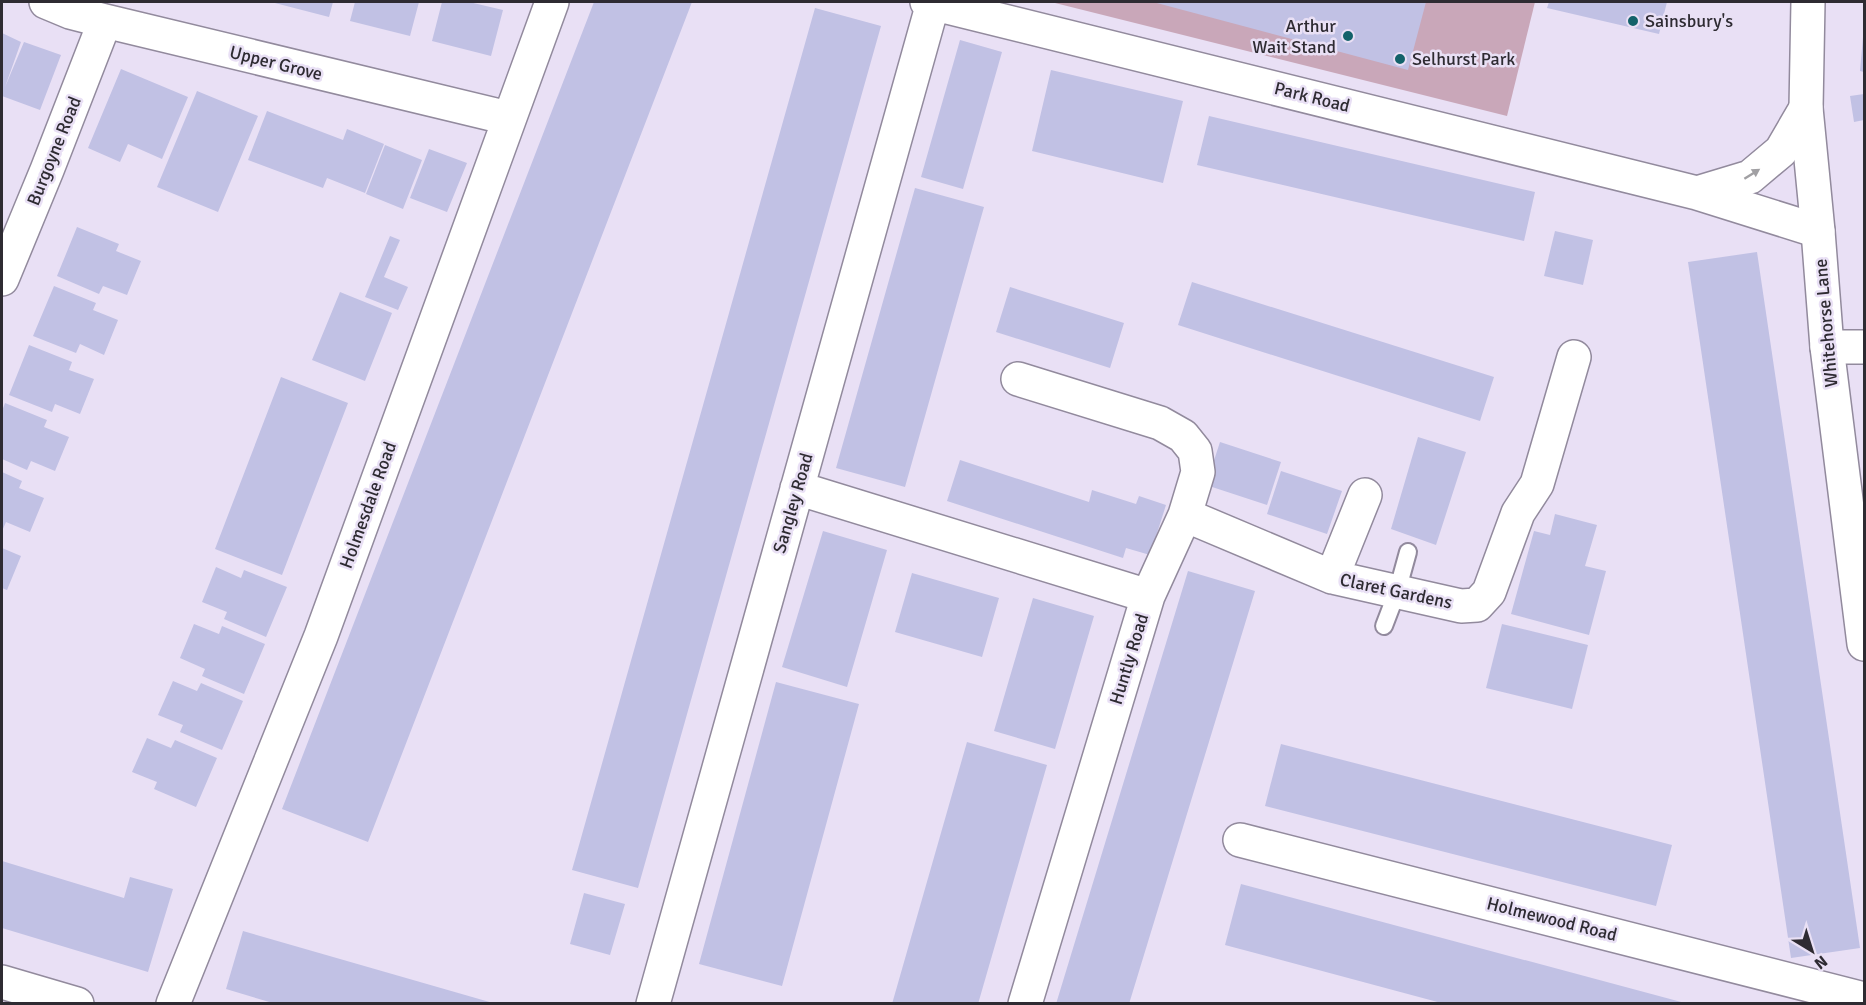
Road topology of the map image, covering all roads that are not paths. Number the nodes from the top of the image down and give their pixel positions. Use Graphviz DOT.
graph roads {
  1 [pos="46,2"];
  2 [pos="552,2"];
  3 [pos="930,2"];
  4 [pos="1809,2"];
  5 [pos="105,21"];
  6 [pos="1806,108"];
  7 [pos="508,118"];
  8 [pos="1697,193"];
  9 [pos="1818,231"];
  10 [pos="2,279"];
  11 [pos="1827,347"];
  12 [pos="1864,347"];
  13 [pos="1574,357"];
  14 [pos="1018,379"];
  15 [pos="797,488"];
  16 [pos="1365,495"];
  17 [pos="1185,515"];
  18 [pos="1408,552"];
  19 [pos="1332,578"];
  20 [pos="1397,591"];
  21 [pos="1148,596"];
  22 [pos="1384,626"];
  23 [pos="1864,644"];
  24 [pos="1240,840"];
  25 [pos="2,982"];
  26 [pos="1864,999"];
  27 [pos="77,1004"];
  28 [pos="173,1004"];
  29 [pos="653,1004"];
  30 [pos="1025,1004"];
  1 -- 5 [label="street, Upper Grove"];
  2 -- 7 [label="street, Holmesdale Road"];
  3 -- 8 [label="street, Park Road"];
  3 -- 15 [label="street, Sangley Road"];
  4 -- 6 [label="street, Whitehorse Lane"];
  5 -- 7 [label="street, Upper Grove"];
  5 -- 10 [label="street, Burgoyne Road"];
  8 -- 6 [label="street, one-way"];
  6 -- 9 [label="street, Whitehorse Lane"];
  7 -- 28 [label="street, Holmesdale Road"];
  8 -- 9 [label="street, Park Road"];
  9 -- 11 [label="street, Whitehorse Lane"];
  11 -- 12 [label="street"];
  11 -- 23 [label="street, Whitehorse Lane"];
  13 -- 20 [label="street, Claret Gardens"];
  14 -- 17 [label="street"];
  15 -- 21 [label="street, Huntly Road"];
  15 -- 29 [label="street, Sangley Road"];
  16 -- 19 [label="street"];
  17 -- 19 [label="street, Claret Gardens"];
  17 -- 21 [label="street"];
  18 -- 20 [label="lane"];
  19 -- 20 [label="street, Claret Gardens"];
  20 -- 22 [label="lane"];
  21 -- 30 [label="street, Huntly Road"];
  24 -- 26 [label="street, Holmewood Road"];
  25 -- 27 [label="street"];
}
